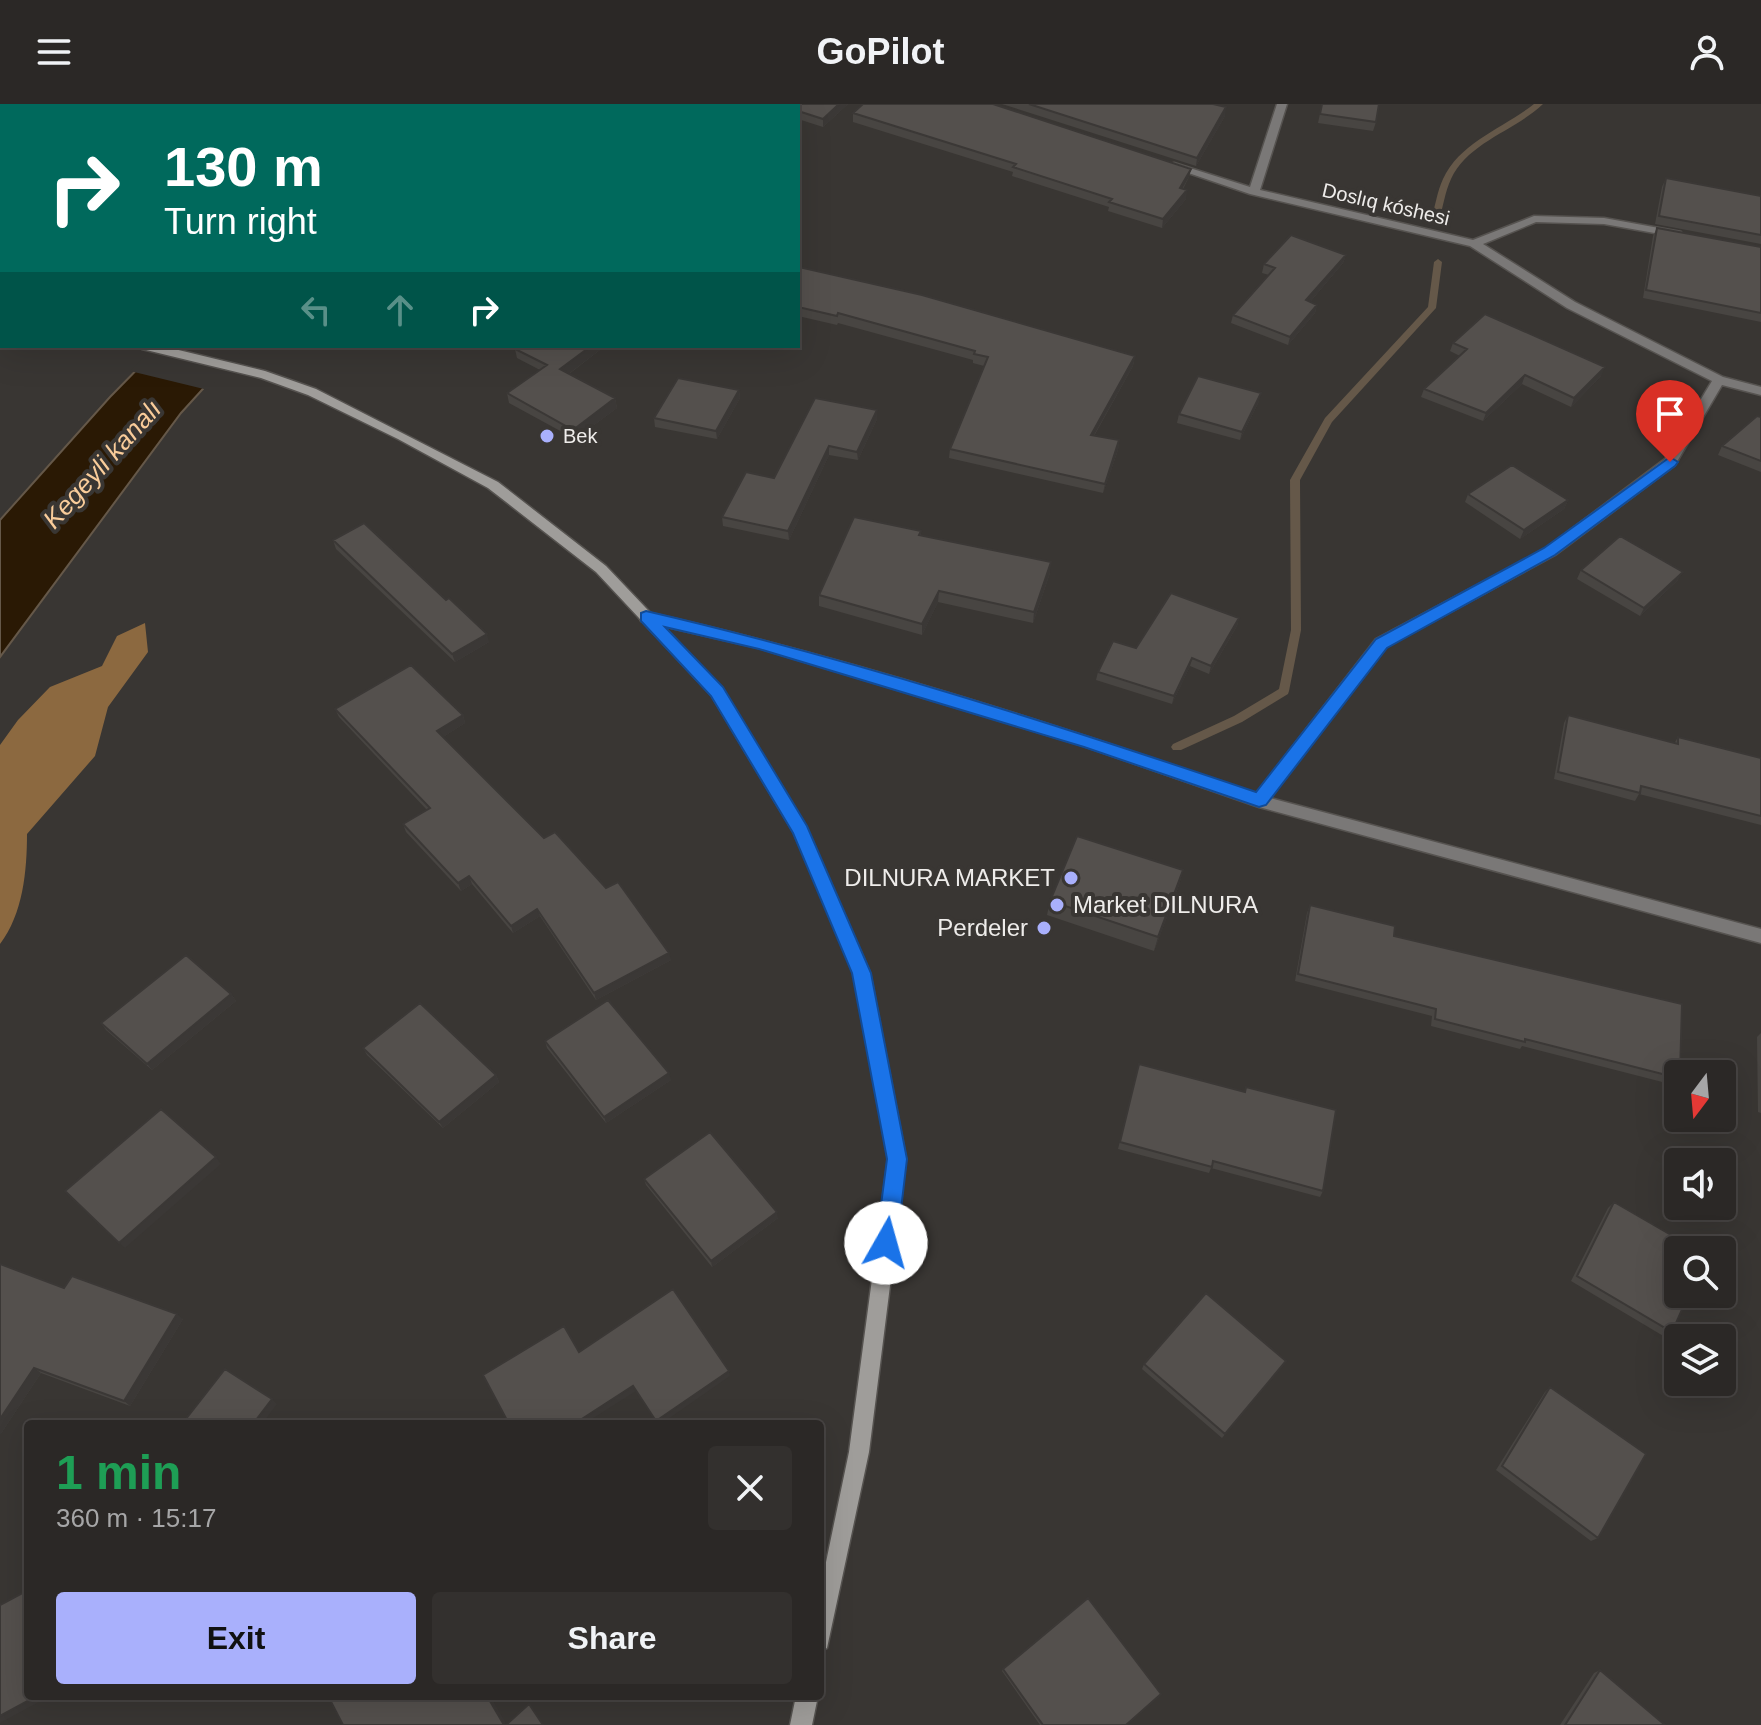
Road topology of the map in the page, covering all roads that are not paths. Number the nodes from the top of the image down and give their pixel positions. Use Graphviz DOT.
graph roads {
  1 [pos="1282,104"];
  2 [pos="1163,163"];
  3 [pos="1254,192"];
  4 [pos="1689,236"];
  5 [pos="1474,244"];
  6 [pos="154,348"];
  7 [pos="1719,380"];
  8 [pos="1761,391"];
  9 [pos="646,617"];
  10 [pos="1259,801"];
  11 [pos="1761,936"];
  12 [pos="824,1622"];
  13 [pos="806,1700"];
  14 [pos="801,1725"];
  1 -- 3 [label="street"];
  2 -- 3 [label="street, Doslıq kóshesi"];
  3 -- 5 [label="street, Doslıq kóshesi"];
  4 -- 5 [label="street"];
  5 -- 7 [label="street, Doslıq kóshesi"];
  6 -- 9 [label="main road"];
  7 -- 8 [label="street, Doslıq kóshesi"];
  7 -- 10 [label="street"];
  9 -- 10 [label="street"];
  9 -- 12 [label="main road"];
  10 -- 11 [label="street"];
  13 -- 14 [label="main road"];
}
